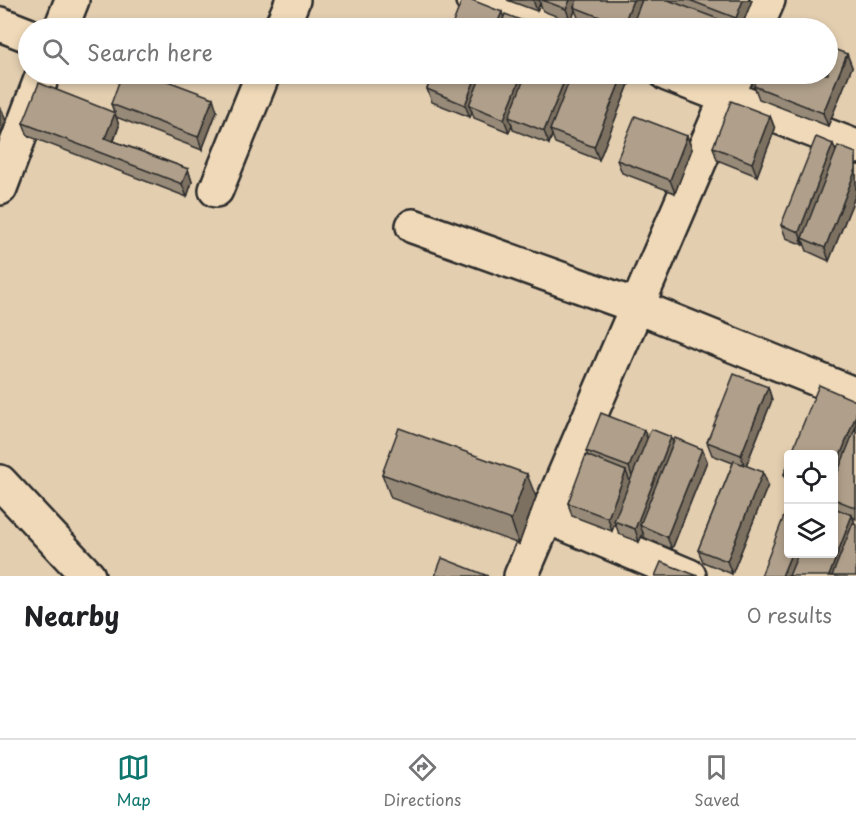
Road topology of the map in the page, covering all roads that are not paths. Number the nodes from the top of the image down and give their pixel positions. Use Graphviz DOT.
graph roads {
  1 [pos="72,0"];
  2 [pos="293,0"];
  3 [pos="473,0"];
  4 [pos="768,0"];
  5 [pos="65,18"];
  6 [pos="285,18"];
  7 [pos="521,18"];
  8 [pos="760,18"];
  9 [pos="0,24"];
  10 [pos="18,31"];
  11 [pos="39,84"];
  12 [pos="259,84"];
  13 [pos="732,85"];
  14 [pos="856,147"];
  15 [pos="0,188"];
  16 [pos="216,190"];
  17 [pos="413,226"];
  18 [pos="636,306"];
  19 [pos="856,395"];
  20 [pos="0,482"];
  21 [pos="548,517"];
  22 [pos="88,576"];
  23 [pos="521,576"];
  24 [pos="689,576"];
  1 -- 5 [label="street"];
  2 -- 6 [label="street"];
  3 -- 7 [label="street"];
  4 -- 8 [label="street"];
  9 -- 10 [label="street"];
  11 -- 15 [label="street"];
  12 -- 16 [label="street"];
  13 -- 14 [label="street"];
  13 -- 18 [label="street"];
  17 -- 18 [label="street"];
  18 -- 19 [label="street"];
  18 -- 21 [label="street"];
  20 -- 22 [label="street"];
  21 -- 23 [label="street"];
  21 -- 24 [label="street"];
}
